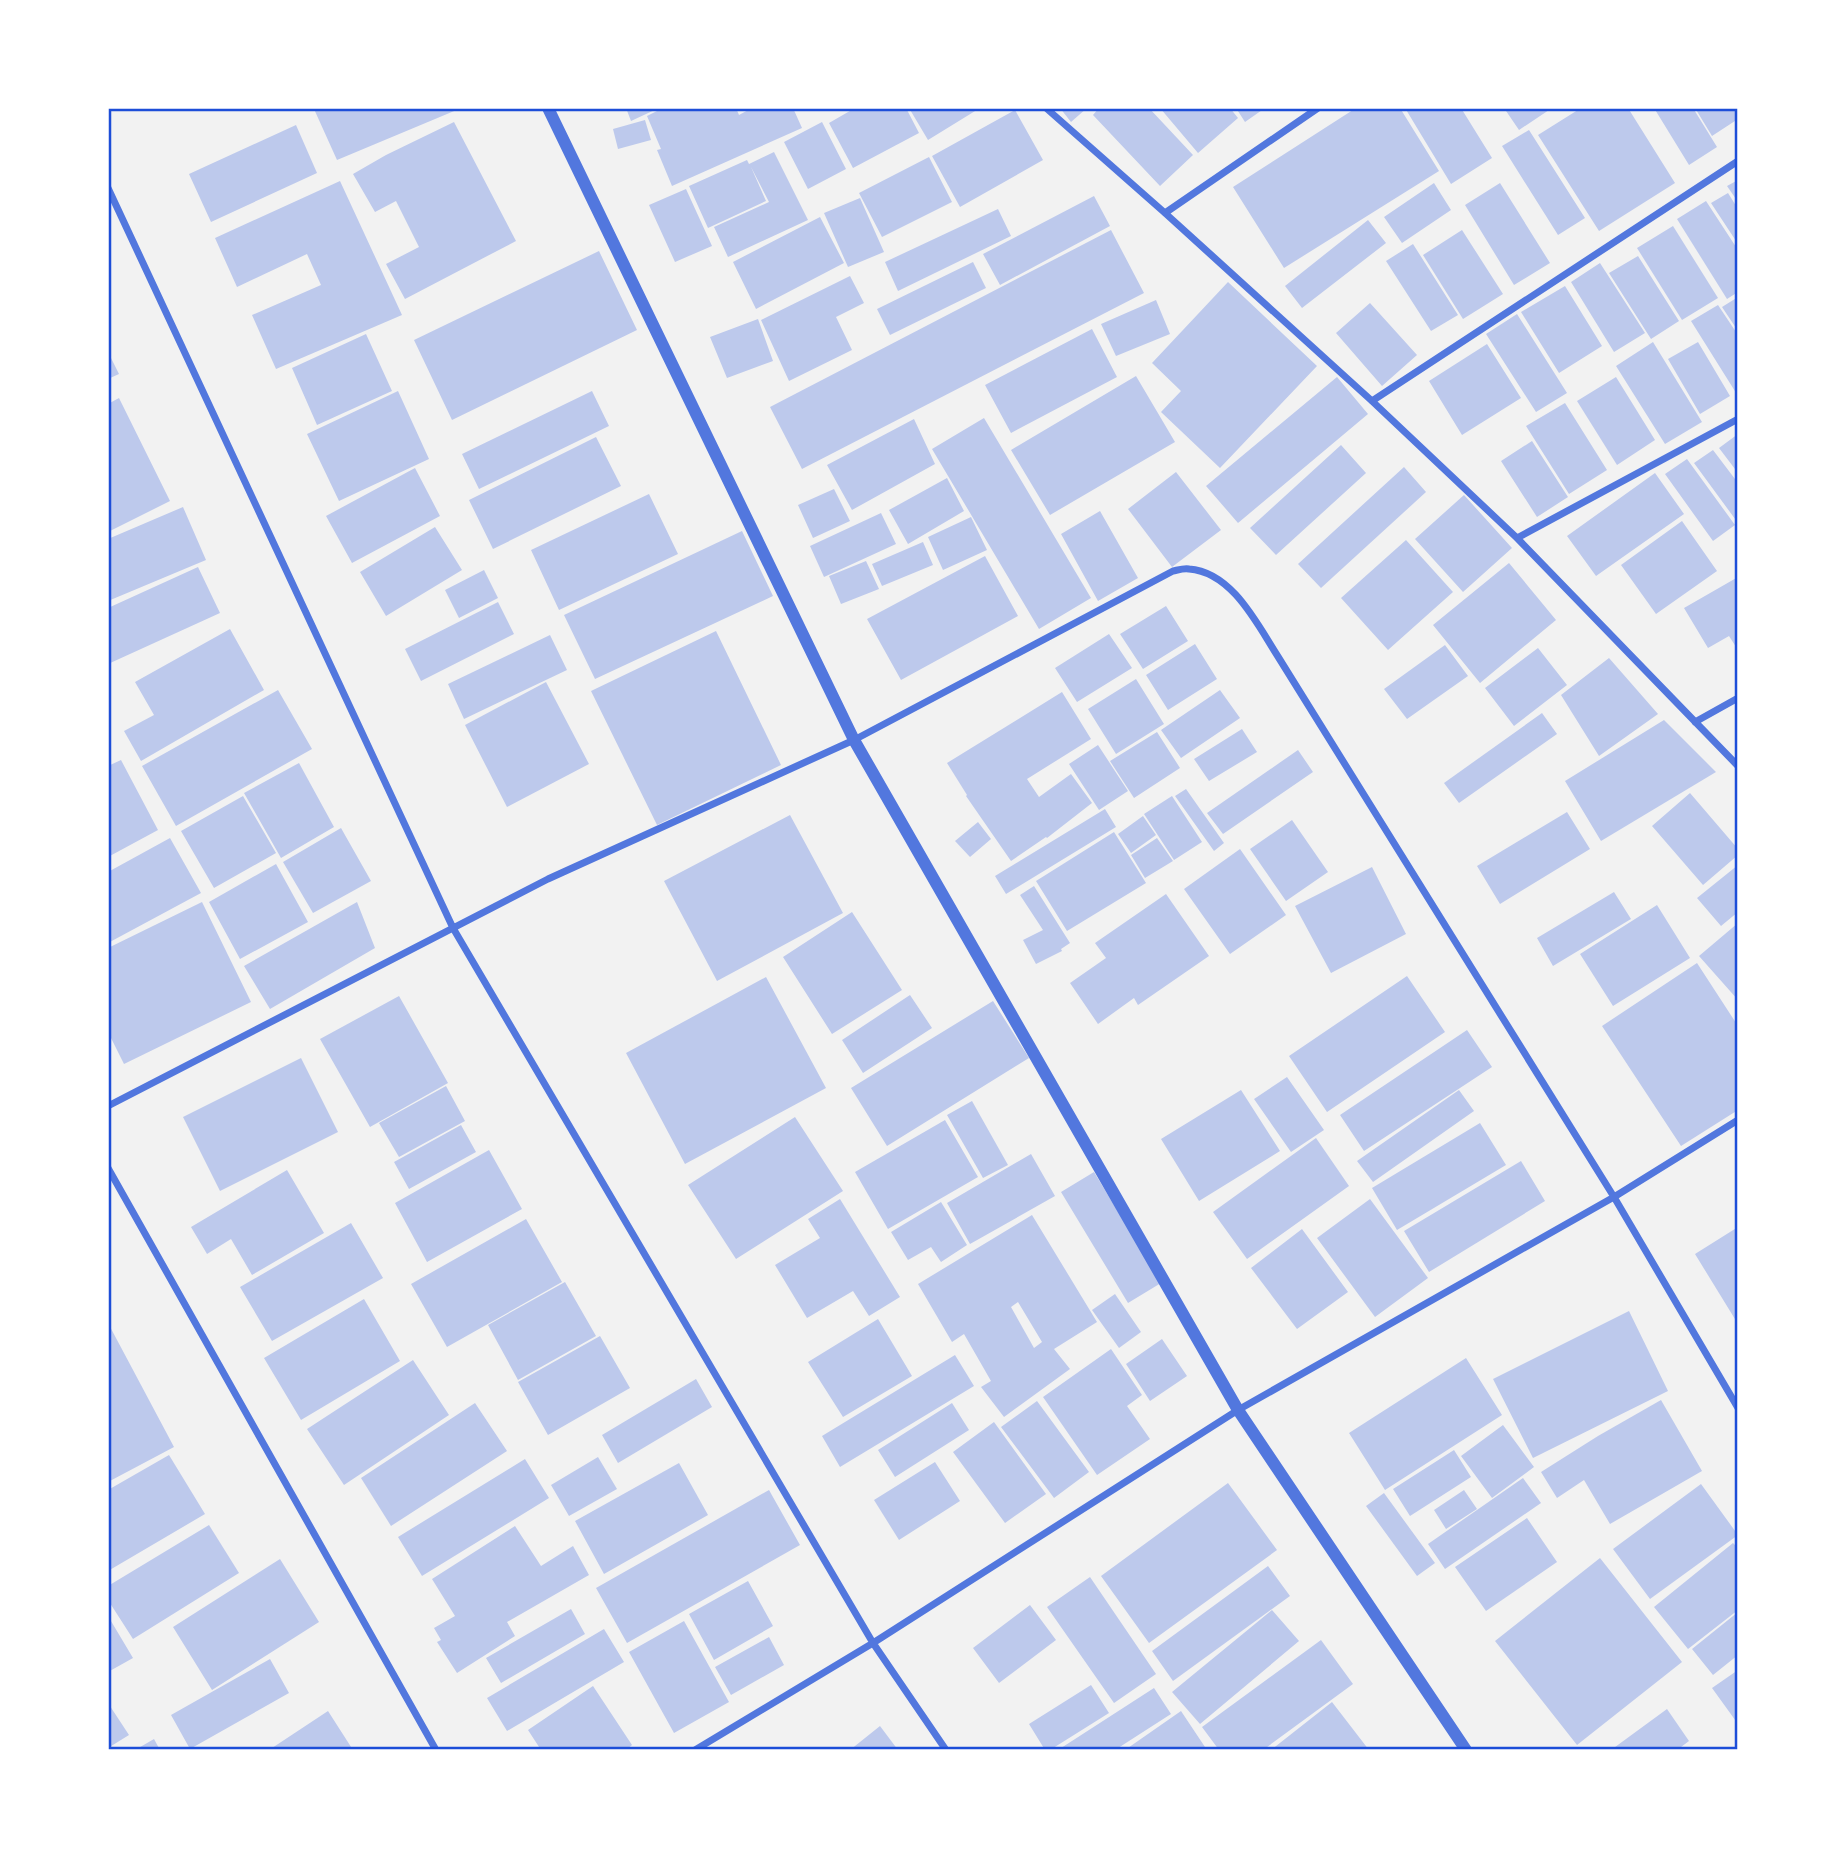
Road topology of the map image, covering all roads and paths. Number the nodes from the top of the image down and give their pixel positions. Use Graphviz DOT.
graph roads {
  1 [pos="548,108"];
  2 [pos="1046,108"];
  3 [pos="1318,108"];
  4 [pos="1738,161"];
  5 [pos="108,188"];
  6 [pos="1165,213"];
  7 [pos="1372,401"];
  8 [pos="1738,419"];
  9 [pos="1517,538"];
  10 [pos="1738,698"];
  11 [pos="1695,722"];
  12 [pos="854,740"];
  13 [pos="1738,766"];
  14 [pos="453,929"];
  15 [pos="108,1106"];
  16 [pos="1738,1120"];
  17 [pos="108,1168"];
  18 [pos="1614,1197"];
  19 [pos="1738,1408"];
  20 [pos="1238,1410"];
  21 [pos="873,1643"];
  22 [pos="436,1749"];
  23 [pos="695,1749"];
  24 [pos="946,1749"];
  25 [pos="1466,1749"];
  1 -- 12 [label="street"];
  2 -- 6 [label="street"];
  3 -- 6 [label="street"];
  4 -- 7 [label="street"];
  5 -- 14 [label="street"];
  6 -- 7 [label="street"];
  7 -- 9 [label="street"];
  8 -- 9 [label="street"];
  9 -- 11 [label="street"];
  10 -- 11 [label="street"];
  11 -- 13 [label="street"];
  12 -- 14 [label="street"];
  12 -- 18 [label="street"];
  12 -- 20 [label="street"];
  14 -- 15 [label="street"];
  14 -- 21 [label="street"];
  16 -- 18 [label="street"];
  17 -- 22 [label="street"];
  18 -- 19 [label="street"];
  18 -- 20 [label="street"];
  20 -- 21 [label="street"];
  20 -- 25 [label="street"];
  21 -- 23 [label="street"];
  21 -- 24 [label="street"];
}
